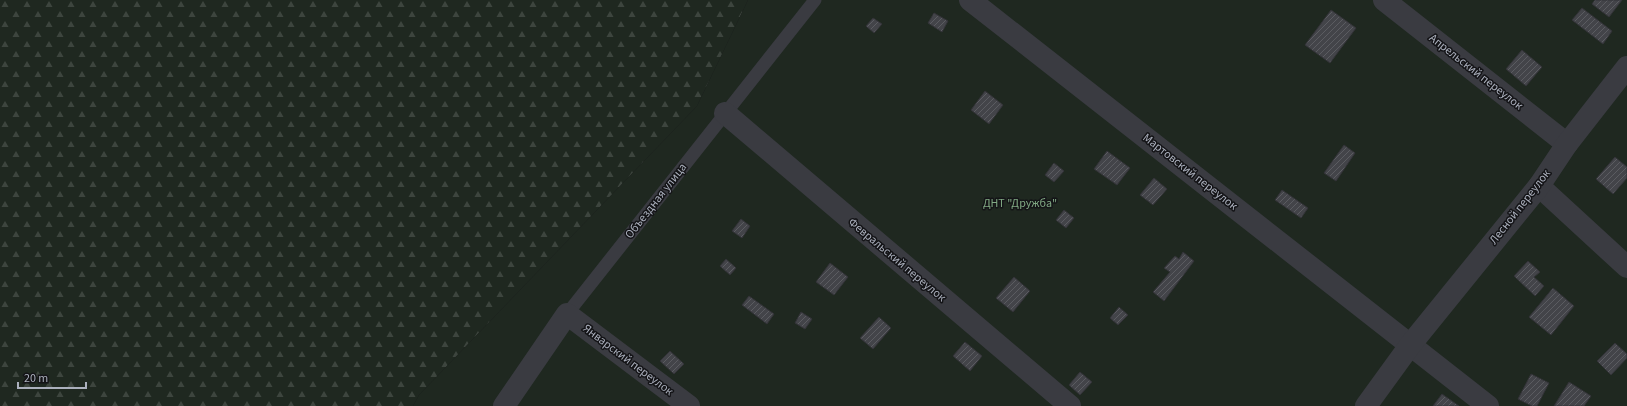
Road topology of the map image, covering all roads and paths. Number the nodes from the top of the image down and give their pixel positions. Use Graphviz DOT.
graph roads {
  1 [pos="815,0"];
  2 [pos="970,0"];
  3 [pos="1384,0"];
  4 [pos="1627,67"];
  5 [pos="725,113"];
  6 [pos="1567,144"];
  7 [pos="1539,186"];
  8 [pos="1627,267"];
  9 [pos="567,314"];
  10 [pos="1411,344"];
  11 [pos="504,406"];
  12 [pos="689,406"];
  13 [pos="1070,406"];
  14 [pos="1366,406"];
  15 [pos="1488,406"];
  1 -- 5 [label="lane, Объездная улица"];
  2 -- 10 [label="street, Мартовский переулок"];
  3 -- 6 [label="street, Апрельский переулок"];
  4 -- 6 [label="street, Лесной переулок"];
  5 -- 9 [label="lane, Объездная улица"];
  5 -- 13 [label="street, Февральский переулок"];
  6 -- 7 [label="street, Лесной переулок"];
  7 -- 8 [label="street"];
  7 -- 10 [label="street, Лесной переулок"];
  9 -- 11 [label="street, Объездная улица"];
  9 -- 12 [label="street, Январский переулок"];
  10 -- 14 [label="street, Лесной переулок"];
  10 -- 15 [label="street"];
}
